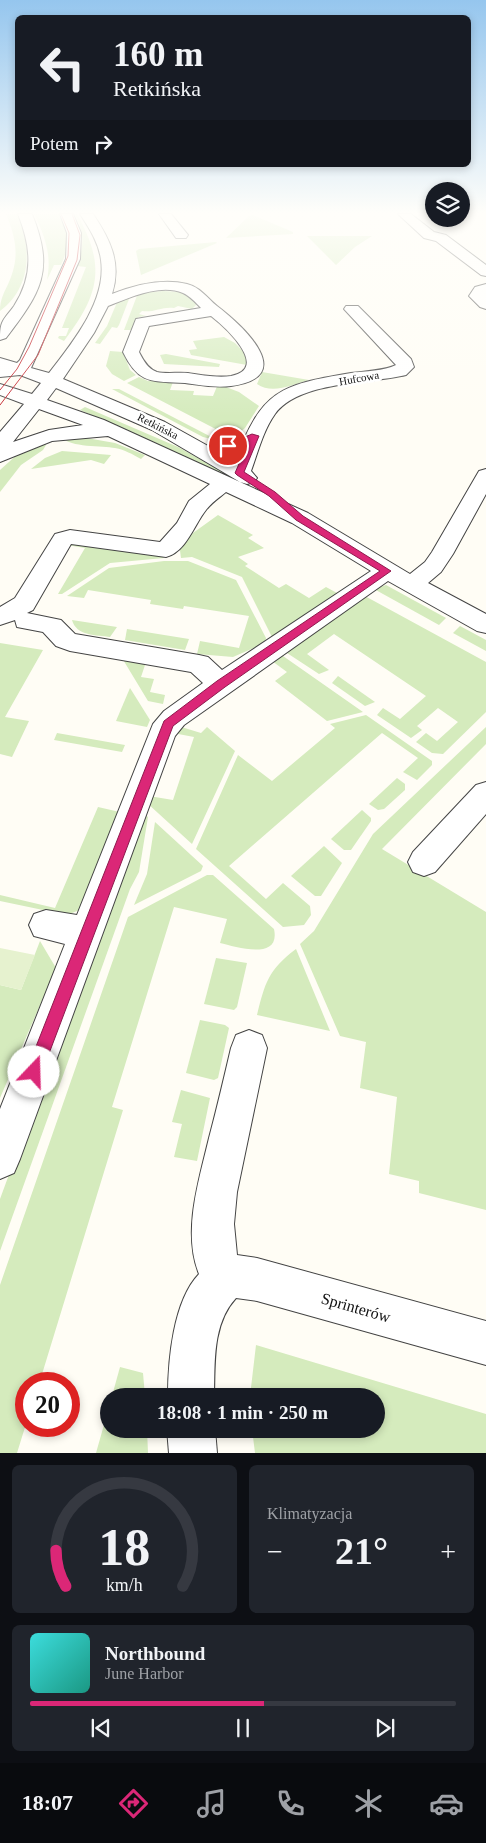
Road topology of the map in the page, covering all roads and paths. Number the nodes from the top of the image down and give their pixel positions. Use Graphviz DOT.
graph roads {
  1 [pos="33,282"];
  2 [pos="63,282"];
  3 [pos="108,282"];
  4 [pos="114,282"];
  5 [pos="137,289"];
  6 [pos="486,290"];
  7 [pos="25,300"];
  8 [pos="102,303"];
  9 [pos="486,304"];
  10 [pos="352,309"];
  11 [pos="214,311"];
  12 [pos="0,317"];
  13 [pos="0,335"];
  14 [pos="0,363"];
  15 [pos="21,370"];
  16 [pos="0,373"];
  17 [pos="51,380"];
  18 [pos="230,380"];
  19 [pos="0,389"];
  20 [pos="262,397"];
  21 [pos="35,400"];
  22 [pos="121,435"];
  23 [pos="255,436"];
  24 [pos="0,446"];
  25 [pos="197,447"];
  26 [pos="0,456"];
  27 [pos="486,475"];
  28 [pos="232,478"];
  29 [pos="387,571"];
  30 [pos="412,585"];
  31 [pos="0,617"];
  32 [pos="26,621"];
  33 [pos="486,625"];
  34 [pos="221,684"];
  35 [pos="486,794"];
  36 [pos="424,862"];
  37 [pos="46,925"];
  38 [pos="88,933"];
  39 [pos="249,1048"];
  40 [pos="0,1159"];
  41 [pos="225,1280"];
  42 [pos="486,1343"];
  43 [pos="192,1388"];
  44 [pos="192,1438"];
  45 [pos="193,1453"];
  1 -- 7 [label="street"];
  2 -- 15 [label="street"];
  3 -- 8 [label="street"];
  4 -- 5 [label="street"];
  5 -- 8 [label="street"];
  5 -- 11 [label="street"];
  6 -- 9 [label="street"];
  7 -- 12 [label="street"];
  7 -- 13 [label="street"];
  8 -- 17 [label="street"];
  10 -- 20 [label="street, Hufcowa"];
  11 -- 18 [label="street"];
  11 -- 18 [label="street"];
  14 -- 15 [label="street, Retkińska"];
  15 -- 16 [label="street"];
  15 -- 17 [label="street, Retkińska"];
  15 -- 21 [label="street"];
  17 -- 21 [label="street"];
  17 -- 25 [label="street, Retkińska"];
  18 -- 20 [label="street"];
  19 -- 21 [label="street, Retkińska"];
  20 -- 23 [label="street, Hufcowa"];
  21 -- 22 [label="street, Retkińska"];
  21 -- 24 [label="street"];
  22 -- 26 [label="street"];
  22 -- 28 [label="street, Retkińska"];
  23 -- 25 [label="street"];
  23 -- 28 [label="street, Hufcowa"];
  25 -- 28 [label="street, Retkińska"];
  27 -- 30 [label="street"];
  28 -- 29 [label="street, Retkińska"];
  28 -- 31 [label="street"];
  29 -- 30 [label="street, Retkińska"];
  29 -- 34 [label="street"];
  30 -- 33 [label="street, Retkińska"];
  32 -- 34 [label="street"];
  34 -- 38 [label="street"];
  35 -- 36 [label="street"];
  37 -- 38 [label="street"];
  38 -- 40 [label="street"];
  39 -- 41 [label="street"];
  41 -- 42 [label="street, Sprinterów"];
  41 -- 43 [label="street"];
  44 -- 45 [label="street"];
}
